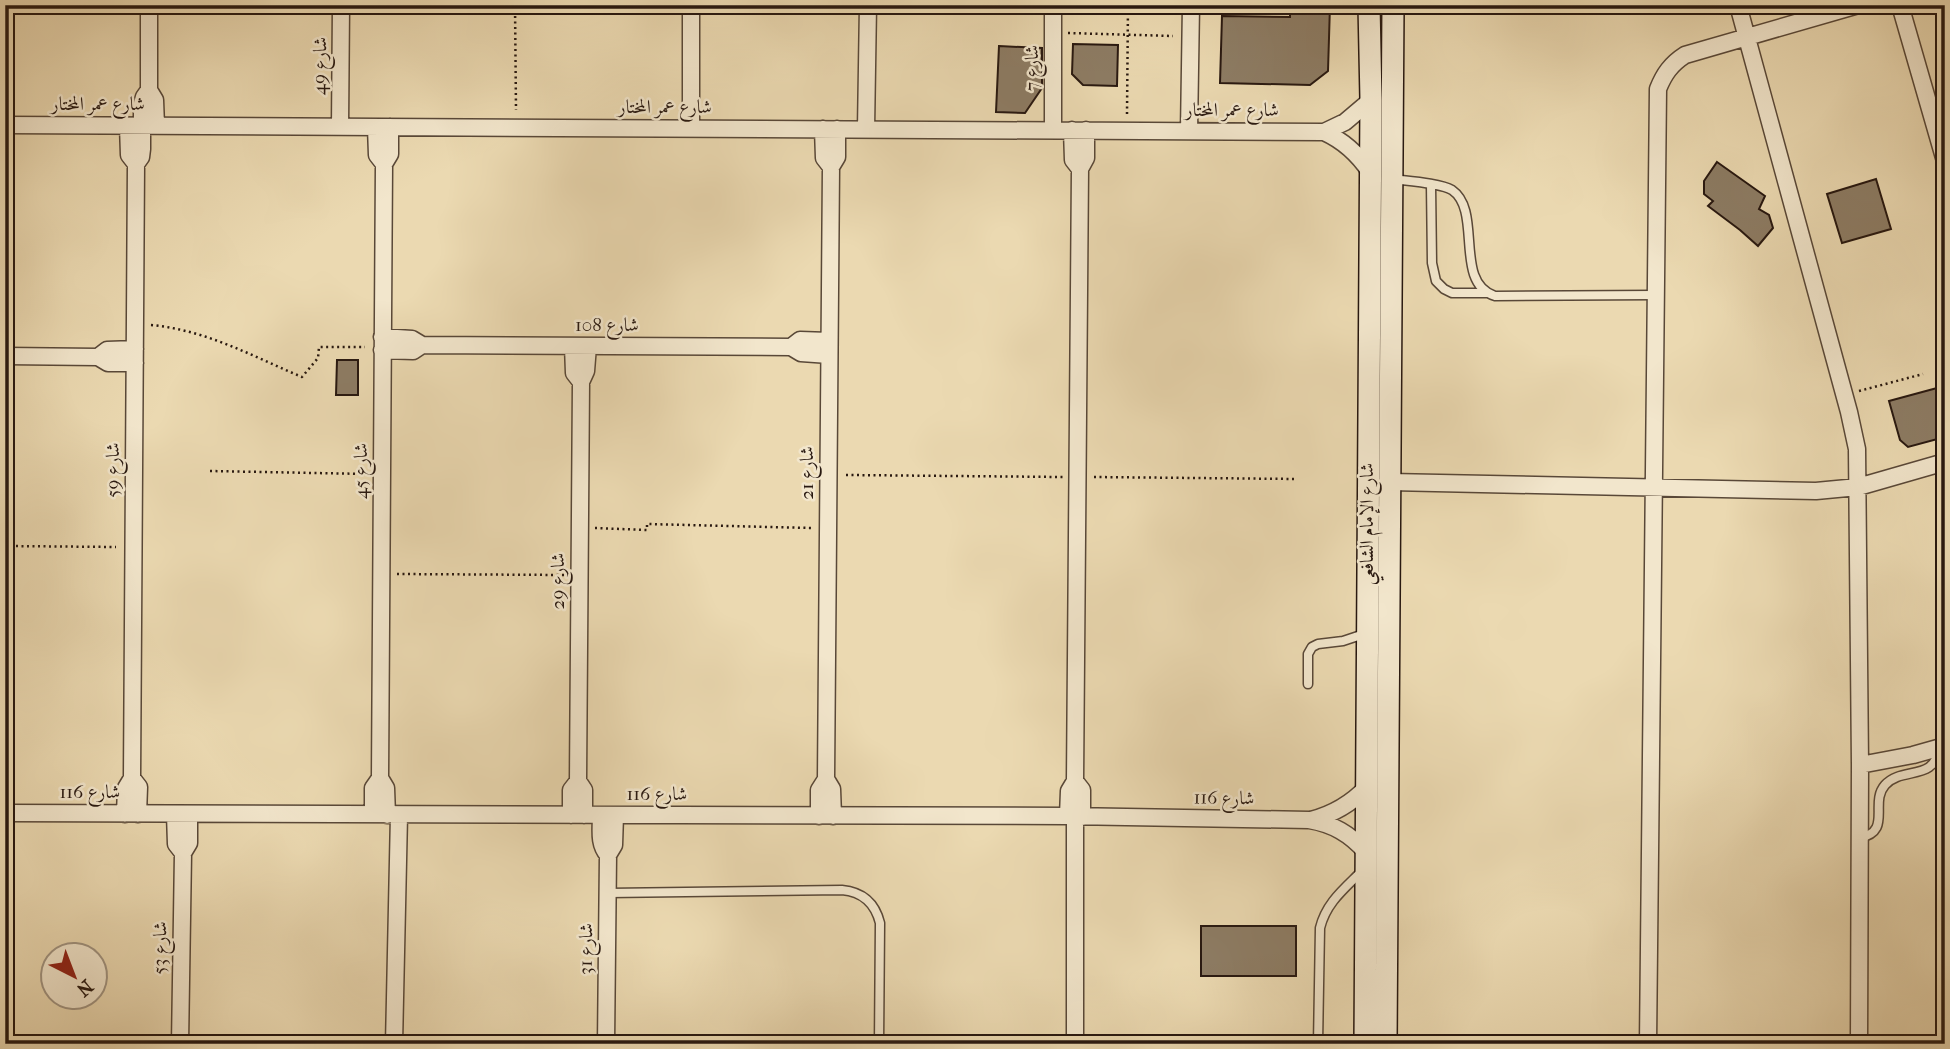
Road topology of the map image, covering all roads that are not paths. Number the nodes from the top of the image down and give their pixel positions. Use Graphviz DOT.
graph roads {
  1 [pos="149,5"];
  2 [pos="341,5"];
  3 [pos="691,5"];
  4 [pos="868,5"];
  5 [pos="1053,5"];
  6 [pos="1393,5"];
  7 [pos="1738,5"];
  8 [pos="1858,5"];
  9 [pos="1900,5"];
  10 [pos="1191,8"];
  11 [pos="1369,9"];
  12 [pos="1746,37"];
  13 [pos="1371,100"];
  14 [pos="5,125"];
  15 [pos="142,126"];
  16 [pos="340,127"];
  17 [pos="383,127"];
  18 [pos="691,128"];
  19 [pos="830,129"];
  20 [pos="866,129"];
  21 [pos="1053,130"];
  22 [pos="1079,130"];
  23 [pos="1189,131"];
  24 [pos="1324,131"];
  25 [pos="1945,161"];
  26 [pos="1370,172"];
  27 [pos="1392,179"];
  28 [pos="1431,185"];
  29 [pos="1486,293"];
  30 [pos="1655,295"];
  31 [pos="382,345"];
  32 [pos="581,346"];
  33 [pos="829,348"];
  34 [pos="5,356"];
  35 [pos="135,356"];
  36 [pos="1945,462"];
  37 [pos="1390,482"];
  38 [pos="1653,487"];
  39 [pos="1858,487"];
  40 [pos="1367,633"];
  41 [pos="1308,684"];
  42 [pos="1942,747"];
  43 [pos="1860,765"];
  44 [pos="1367,787"];
  45 [pos="5,813"];
  46 [pos="132,814"];
  47 [pos="182,814"];
  48 [pos="386,814"];
  49 [pos="593,815"];
  50 [pos="826,816"];
  51 [pos="1075,817"];
  52 [pos="1309,820"];
  53 [pos="1859,838"];
  54 [pos="1366,860"];
  55 [pos="608,893"];
  56 [pos="180,1044"];
  57 [pos="394,1044"];
  58 [pos="606,1044"];
  59 [pos="879,1044"];
  60 [pos="1075,1044"];
  61 [pos="1318,1044"];
  62 [pos="1365,1044"];
  63 [pos="1386,1044"];
  64 [pos="1648,1044"];
  65 [pos="1858,1044"];
  1 -- 15 [label="street, شارع 59"];
  2 -- 16 [label="street, شارع 49"];
  3 -- 18 [label="street"];
  4 -- 20 [label="street"];
  5 -- 21 [label="street, شارع 7"];
  6 -- 27 [label="street, شارع الإمام الشافعي"];
  7 -- 12 [label="street"];
  8 -- 12 [label="street"];
  9 -- 25 [label="street"];
  10 -- 23 [label="street"];
  11 -- 13 [label="street, شارع الإمام الشافعي"];
  12 -- 30 [label="street"];
  12 -- 39 [label="street"];
  13 -- 24 [label="street, شارع عمر المختار"];
  13 -- 26 [label="street, شارع الإمام الشافعي"];
  14 -- 15 [label="street, شارع عمر المختار"];
  15 -- 16 [label="street, شارع عمر المختار"];
  15 -- 35 [label="street, شارع 59"];
  16 -- 17 [label="street, شارع عمر المختار"];
  17 -- 18 [label="street, شارع عمر المختار"];
  17 -- 31 [label="street, شارع 45"];
  18 -- 19 [label="street, شارع عمر المختار"];
  19 -- 20 [label="street, شارع عمر المختار"];
  19 -- 33 [label="street, شارع 21"];
  20 -- 21 [label="street, شارع عمر المختار"];
  21 -- 22 [label="street, شارع عمر المختار"];
  22 -- 23 [label="street, شارع عمر المختار"];
  22 -- 51 [label="street"];
  23 -- 24 [label="street, شارع عمر المختار"];
  24 -- 26 [label="street"];
  26 -- 40 [label="street, شارع الإمام الشافعي"];
  27 -- 28 [label="lane"];
  27 -- 37 [label="street, شارع الإمام الشافعي"];
  28 -- 29 [label="lane"];
  28 -- 29 [label="lane"];
  29 -- 30 [label="lane"];
  30 -- 38 [label="street"];
  31 -- 32 [label="street, شارع 108"];
  31 -- 48 [label="street, شارع 45"];
  32 -- 33 [label="street, شارع 108"];
  32 -- 49 [label="street, شارع 29"];
  33 -- 50 [label="street, شارع 21"];
  34 -- 35 [label="street"];
  35 -- 46 [label="street, شارع 59"];
  36 -- 39 [label="street"];
  37 -- 38 [label="street"];
  37 -- 63 [label="street, شارع الإمام الشافعي"];
  38 -- 39 [label="street"];
  38 -- 64 [label="street"];
  39 -- 43 [label="street"];
  40 -- 41 [label="lane"];
  40 -- 44 [label="street, شارع الإمام الشافعي"];
  42 -- 43 [label="street"];
  42 -- 53 [label="lane"];
  43 -- 53 [label="street"];
  44 -- 52 [label="street, شارع 116"];
  44 -- 54 [label="street, شارع الإمام الشافعي"];
  45 -- 46 [label="street, شارع 116"];
  46 -- 47 [label="street, شارع 116"];
  47 -- 48 [label="street, شارع 116"];
  47 -- 56 [label="street, شارع 53"];
  48 -- 49 [label="street, شارع 116"];
  48 -- 57 [label="street, شارع 45"];
  49 -- 50 [label="street, شارع 116"];
  49 -- 55 [label="street, شارع 31"];
  50 -- 51 [label="street, شارع 116"];
  51 -- 52 [label="street, شارع 116"];
  51 -- 60 [label="street"];
  52 -- 54 [label="street, شارع 116"];
  53 -- 65 [label="street"];
  54 -- 61 [label="lane"];
  54 -- 62 [label="street, شارع الإمام الشافعي"];
  55 -- 58 [label="street, شارع 31"];
  55 -- 59 [label="lane"];
}
